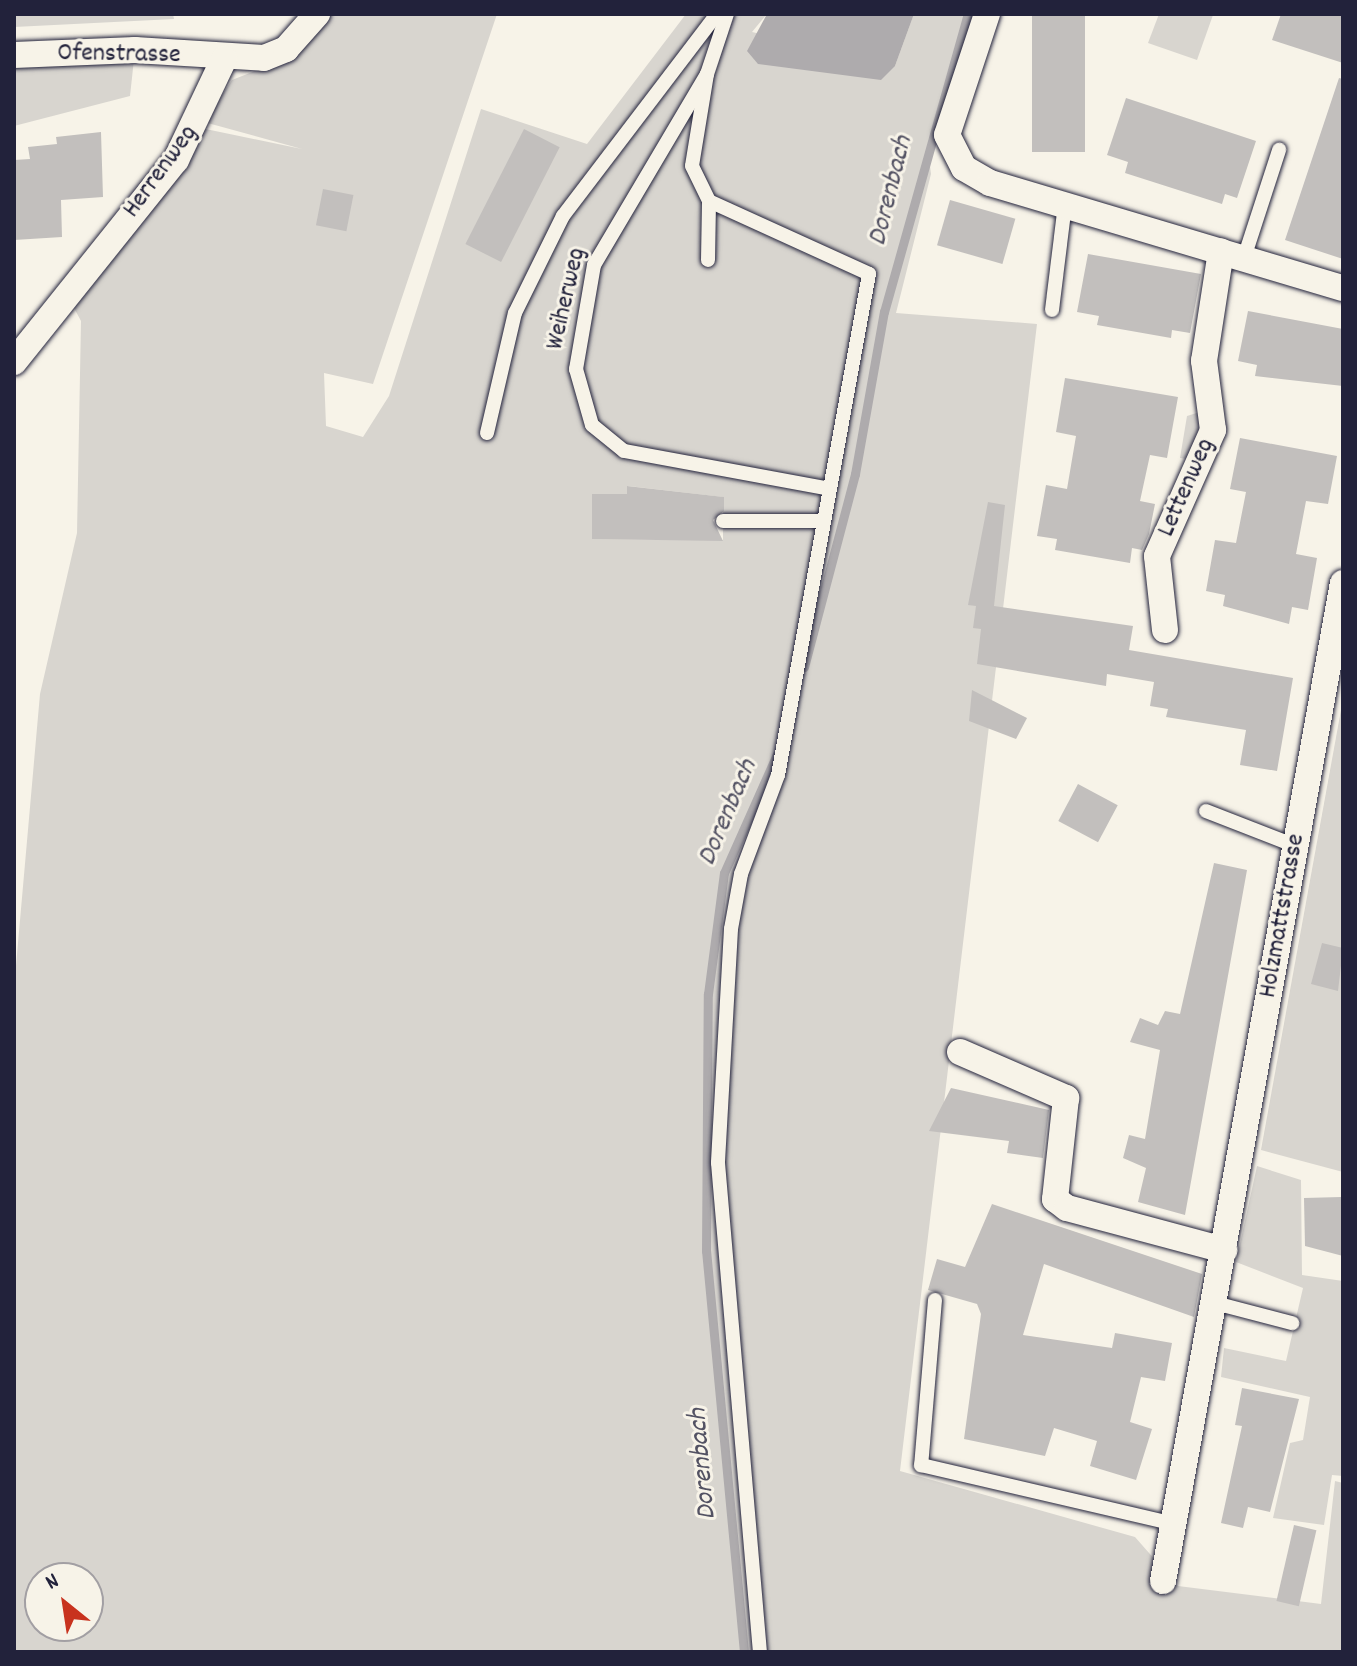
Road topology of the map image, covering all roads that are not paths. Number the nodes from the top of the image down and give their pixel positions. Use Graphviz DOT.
graph roads {
  1 [pos="317,14"];
  2 [pos="717,14"];
  3 [pos="727,14"];
  4 [pos="987,14"];
  5 [pos="14,55"];
  6 [pos="224,59"];
  7 [pos="707,74"];
  8 [pos="1279,150"];
  9 [pos="709,201"];
  10 [pos="1065,204"];
  11 [pos="1233,254"];
  12 [pos="708,260"];
  13 [pos="1343,288"];
  14 [pos="1052,310"];
  15 [pos="14,362"];
  16 [pos="487,433"];
  17 [pos="826,488"];
  18 [pos="723,521"];
  19 [pos="823,521"];
  20 [pos="1343,583"];
  21 [pos="1165,630"];
  22 [pos="1206,811"];
  23 [pos="1296,846"];
  24 [pos="960,1052"];
  25 [pos="1224,1250"];
  26 [pos="935,1300"];
  27 [pos="1215,1303"];
  28 [pos="1292,1323"];
  29 [pos="1175,1524"];
  30 [pos="1163,1581"];
  31 [pos="760,1652"];
  1 -- 6 [label="street"];
  2 -- 16 [label="lane"];
  3 -- 7 [label="lane, Weiherweg"];
  4 -- 10 [label="street"];
  5 -- 6 [label="street, Ofenstrasse"];
  6 -- 15 [label="street, Herrenweg"];
  7 -- 9 [label="lane"];
  7 -- 17 [label="lane, Weiherweg"];
  8 -- 11 [label="lane"];
  9 -- 12 [label="lane"];
  9 -- 17 [label="lane"];
  10 -- 11 [label="street"];
  10 -- 14 [label="lane"];
  11 -- 13 [label="street"];
  11 -- 21 [label="street, Lettenweg"];
  17 -- 19 [label="lane"];
  18 -- 19 [label="lane"];
  19 -- 31 [label="lane"];
  20 -- 23 [label="street, Holzmattstrasse"];
  22 -- 23 [label="lane"];
  23 -- 25 [label="street, Holzmattstrasse"];
  24 -- 25 [label="street"];
  25 -- 27 [label="street, Holzmattstrasse"];
  26 -- 29 [label="lane"];
  27 -- 28 [label="lane"];
  27 -- 29 [label="street, Holzmattstrasse"];
  29 -- 30 [label="street, Holzmattstrasse"];
}
